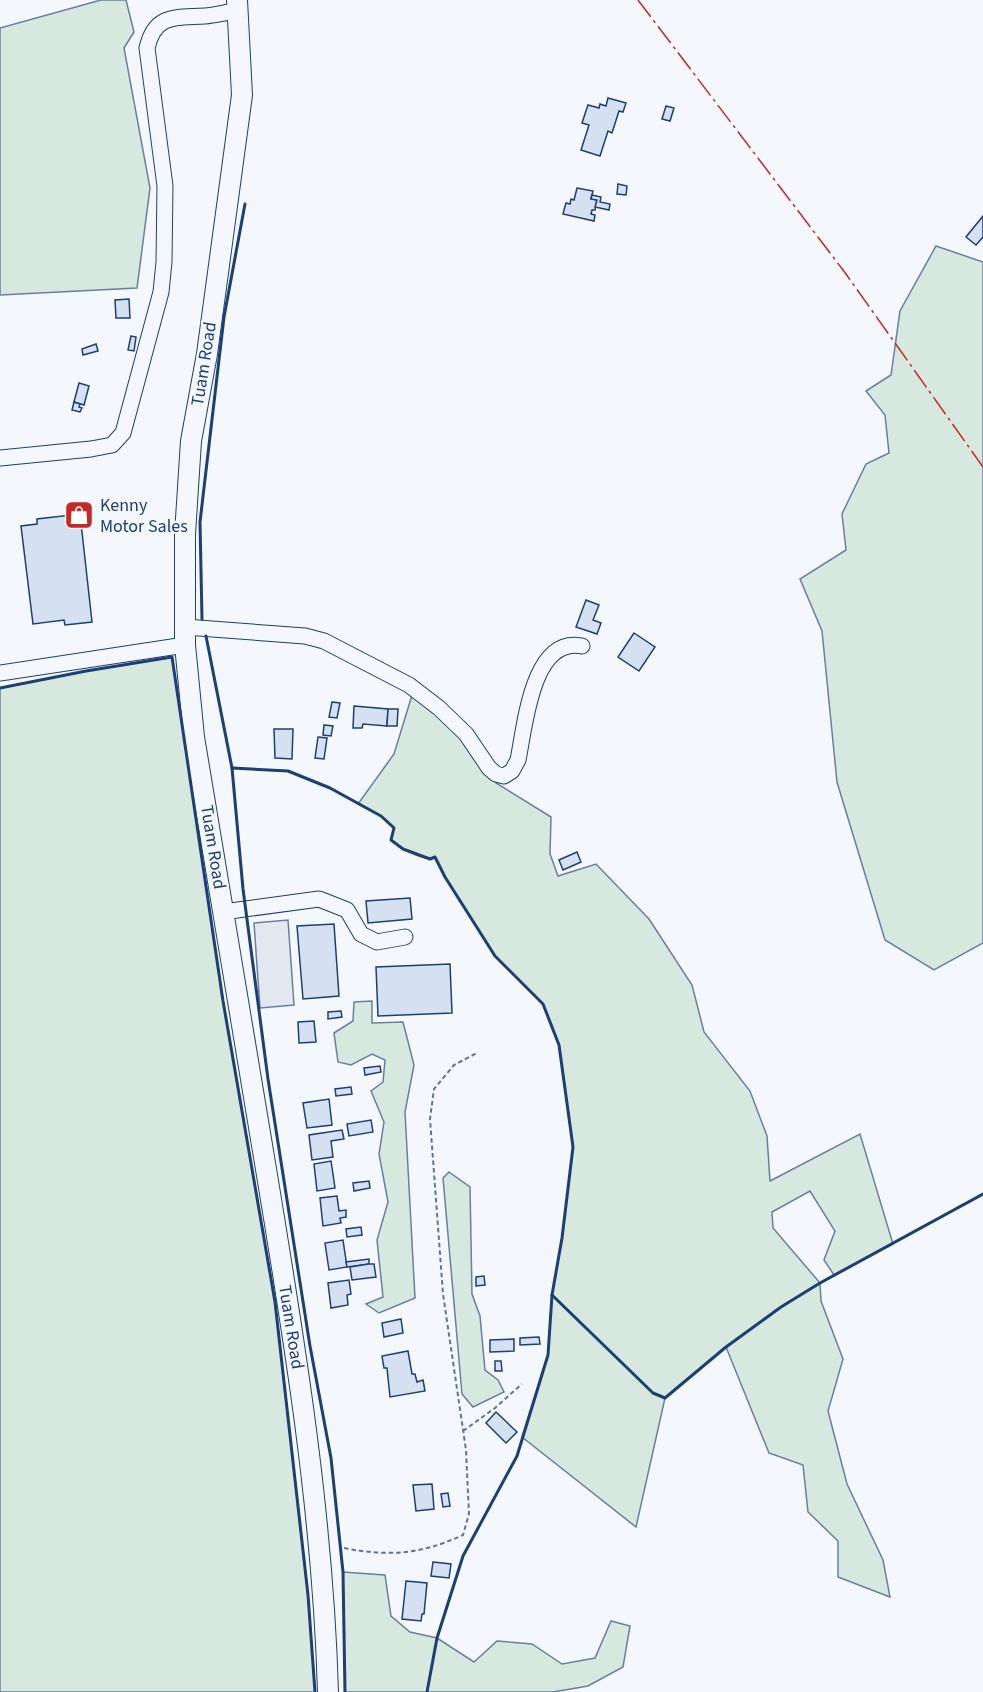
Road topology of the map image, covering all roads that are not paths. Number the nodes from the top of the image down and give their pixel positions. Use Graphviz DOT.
graph roads {
  1 [pos="237,5"];
  2 [pos="0,458"];
  3 [pos="185,636"];
  4 [pos="582,646"];
  5 [pos="0,673"];
  6 [pos="223,912"];
  7 [pos="405,937"];
  8 [pos="328,1692"];
  1 -- 2 [label="lane"];
  1 -- 3 [label="main road, Tuam Road"];
  3 -- 4 [label="lane"];
  3 -- 5 [label="lane"];
  3 -- 6 [label="main road, Tuam Road"];
  6 -- 7 [label="lane"];
  6 -- 8 [label="main road, Tuam Road"];
}
